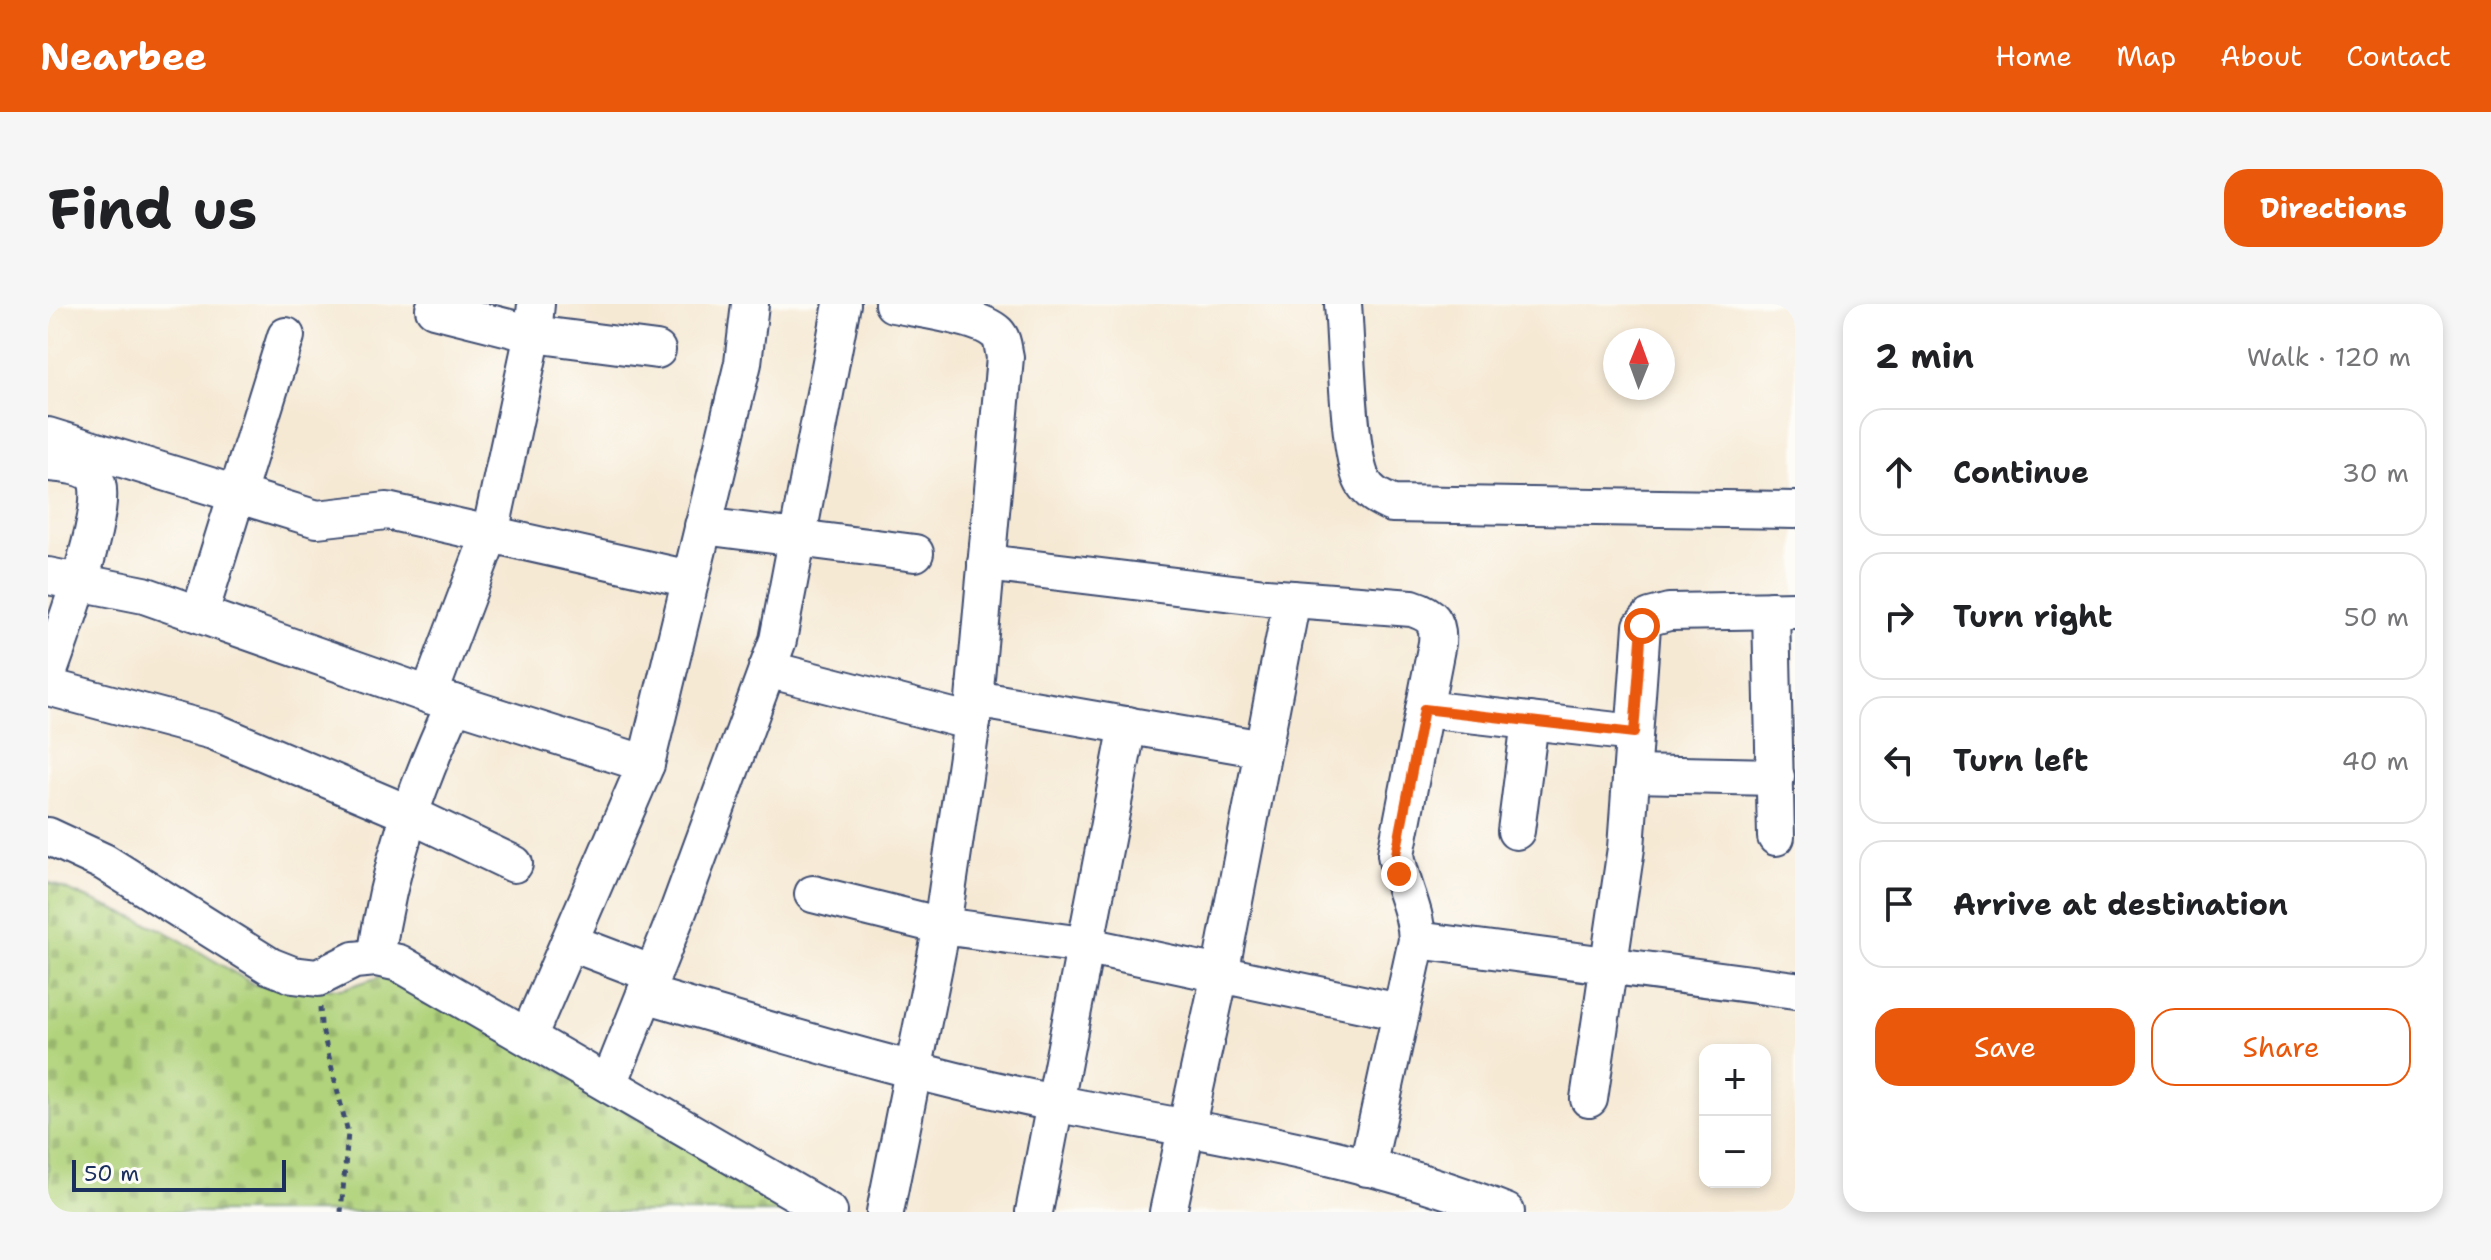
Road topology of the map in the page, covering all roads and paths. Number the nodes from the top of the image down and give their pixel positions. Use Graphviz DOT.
graph roads {
  1 [pos="750,304"];
  2 [pos="842,304"];
  3 [pos="893,304"];
  4 [pos="1343,304"];
  5 [pos="434,309"];
  6 [pos="535,319"];
  7 [pos="286,336"];
  8 [pos="657,350"];
  9 [pos="48,436"];
  10 [pos="48,462"];
  11 [pos="236,493"];
  12 [pos="1795,510"];
  13 [pos="703,526"];
  14 [pos="490,534"];
  15 [pos="797,539"];
  16 [pos="915,553"];
  17 [pos="986,563"];
  18 [pos="690,579"];
  19 [pos="62,594"];
  20 [pos="1292,599"];
  21 [pos="1783,610"];
  22 [pos="200,613"];
  23 [pos="767,669"];
  24 [pos="48,674"];
  25 [pos="48,687"];
  26 [pos="442,699"];
  27 [pos="1424,709"];
  28 [pos="974,711"];
  29 [pos="1530,721"];
  30 [pos="1128,725"];
  31 [pos="1634,733"];
  32 [pos="1263,749"];
  33 [pos="646,764"];
  34 [pos="1631,774"];
  35 [pos="1776,777"];
  36 [pos="407,813"];
  37 [pos="1516,831"];
  38 [pos="48,836"];
  39 [pos="1776,837"];
  40 [pos="514,864"];
  41 [pos="813,894"];
  42 [pos="942,926"];
  43 [pos="1417,940"];
  44 [pos="569,942"];
  45 [pos="1083,945"];
  46 [pos="376,958"];
  47 [pos="1607,966"];
  48 [pos="1220,974"];
  49 [pos="318,978"];
  50 [pos="649,984"];
  51 [pos="1795,990"];
  52 [pos="1400,1012"];
  53 [pos="528,1037"];
  54 [pos="916,1071"];
  55 [pos="609,1084"];
  56 [pos="1589,1099"];
  57 [pos="1054,1103"];
  58 [pos="1188,1126"];
  59 [pos="1367,1168"];
  60 [pos="341,1212"];
  61 [pos="829,1212"];
  62 [pos="885,1212"];
  63 [pos="1034,1212"];
  64 [pos="1168,1212"];
  65 [pos="1506,1212"];
  1 -- 13 [label="street"];
  2 -- 15 [label="street"];
  3 -- 17 [label="street"];
  4 -- 12 [label="street"];
  5 -- 6 [label="street"];
  6 -- 8 [label="street"];
  6 -- 14 [label="street"];
  7 -- 11 [label="street"];
  9 -- 11 [label="street"];
  10 -- 19 [label="street"];
  11 -- 14 [label="street"];
  11 -- 22 [label="street"];
  13 -- 15 [label="street"];
  13 -- 18 [label="street"];
  14 -- 18 [label="street"];
  14 -- 26 [label="street"];
  15 -- 16 [label="street"];
  15 -- 23 [label="street"];
  17 -- 20 [label="street"];
  17 -- 28 [label="street"];
  18 -- 33 [label="street"];
  19 -- 22 [label="street"];
  19 -- 24 [label="street"];
  20 -- 27 [label="street"];
  20 -- 32 [label="street"];
  21 -- 31 [label="street"];
  21 -- 35 [label="street"];
  22 -- 26 [label="street"];
  23 -- 28 [label="street"];
  23 -- 50 [label="street"];
  25 -- 36 [label="street"];
  26 -- 33 [label="street"];
  26 -- 36 [label="street"];
  27 -- 29 [label="street"];
  27 -- 43 [label="street"];
  28 -- 30 [label="street"];
  28 -- 42 [label="street"];
  29 -- 31 [label="street"];
  29 -- 37 [label="street"];
  30 -- 32 [label="street"];
  30 -- 45 [label="street"];
  31 -- 34 [label="street"];
  32 -- 48 [label="street"];
  33 -- 44 [label="street"];
  34 -- 35 [label="street"];
  34 -- 47 [label="street"];
  35 -- 39 [label="street"];
  36 -- 40 [label="street"];
  36 -- 46 [label="street"];
  38 -- 49 [label="street"];
  41 -- 42 [label="street"];
  42 -- 45 [label="street"];
  42 -- 54 [label="street"];
  43 -- 47 [label="street"];
  43 -- 52 [label="street"];
  44 -- 50 [label="street"];
  44 -- 53 [label="street"];
  45 -- 48 [label="street"];
  45 -- 57 [label="street"];
  46 -- 49 [label="street"];
  46 -- 53 [label="street"];
  47 -- 51 [label="street"];
  47 -- 56 [label="street"];
  48 -- 52 [label="street"];
  48 -- 58 [label="street"];
  49 -- 60 [label="path"];
  50 -- 54 [label="street"];
  50 -- 55 [label="street"];
  52 -- 59 [label="street"];
  53 -- 55 [label="street"];
  54 -- 57 [label="street"];
  54 -- 62 [label="street"];
  55 -- 61 [label="street"];
  57 -- 58 [label="street"];
  57 -- 63 [label="street"];
  58 -- 59 [label="street"];
  58 -- 64 [label="street"];
  59 -- 65 [label="street"];
}
